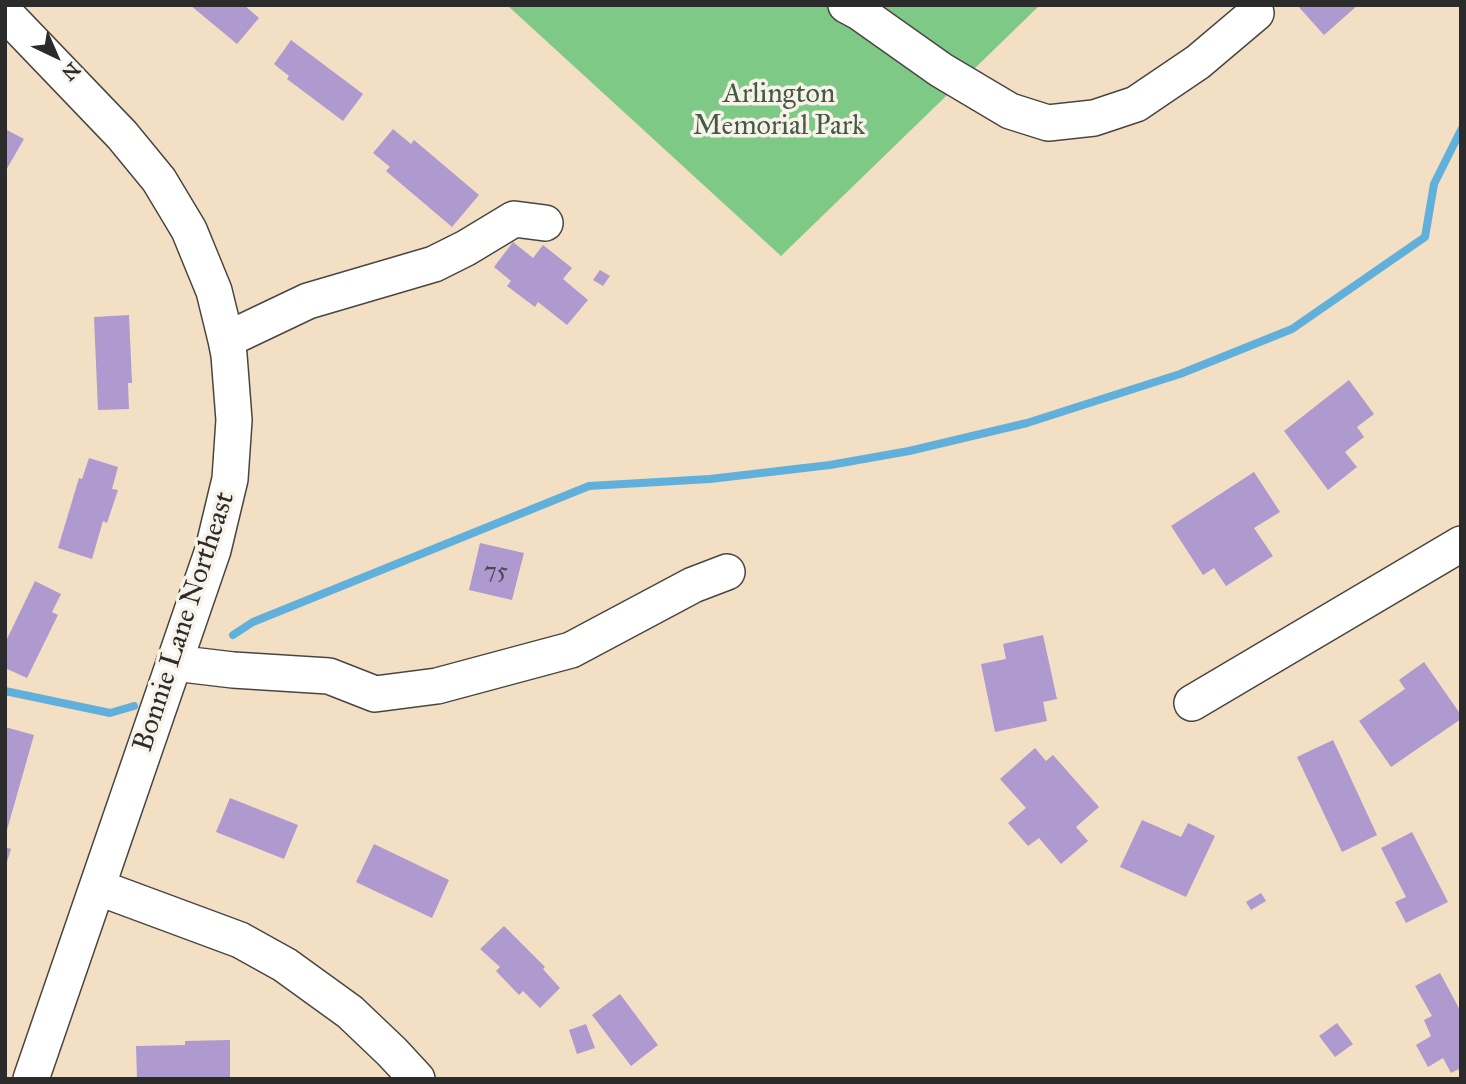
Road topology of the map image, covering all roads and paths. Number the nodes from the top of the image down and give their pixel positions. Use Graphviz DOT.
graph roads {
  1 [pos="846,5"];
  2 [pos="5,13"];
  3 [pos="1256,13"];
  4 [pos="545,223"];
  5 [pos="226,340"];
  6 [pos="1461,544"];
  7 [pos="727,572"];
  8 [pos="174,663"];
  9 [pos="1192,703"];
  10 [pos="97,887"];
  11 [pos="31,1079"];
  12 [pos="417,1079"];
  1 -- 3 [label="street"];
  2 -- 5 [label="street, Bonnie Lane Northeast"];
  4 -- 5 [label="street"];
  5 -- 8 [label="street, Bonnie Lane Northeast"];
  6 -- 9 [label="street"];
  7 -- 8 [label="street"];
  8 -- 10 [label="street, Bonnie Lane Northeast"];
  10 -- 11 [label="street, Bonnie Lane Northeast"];
  10 -- 12 [label="street"];
}
